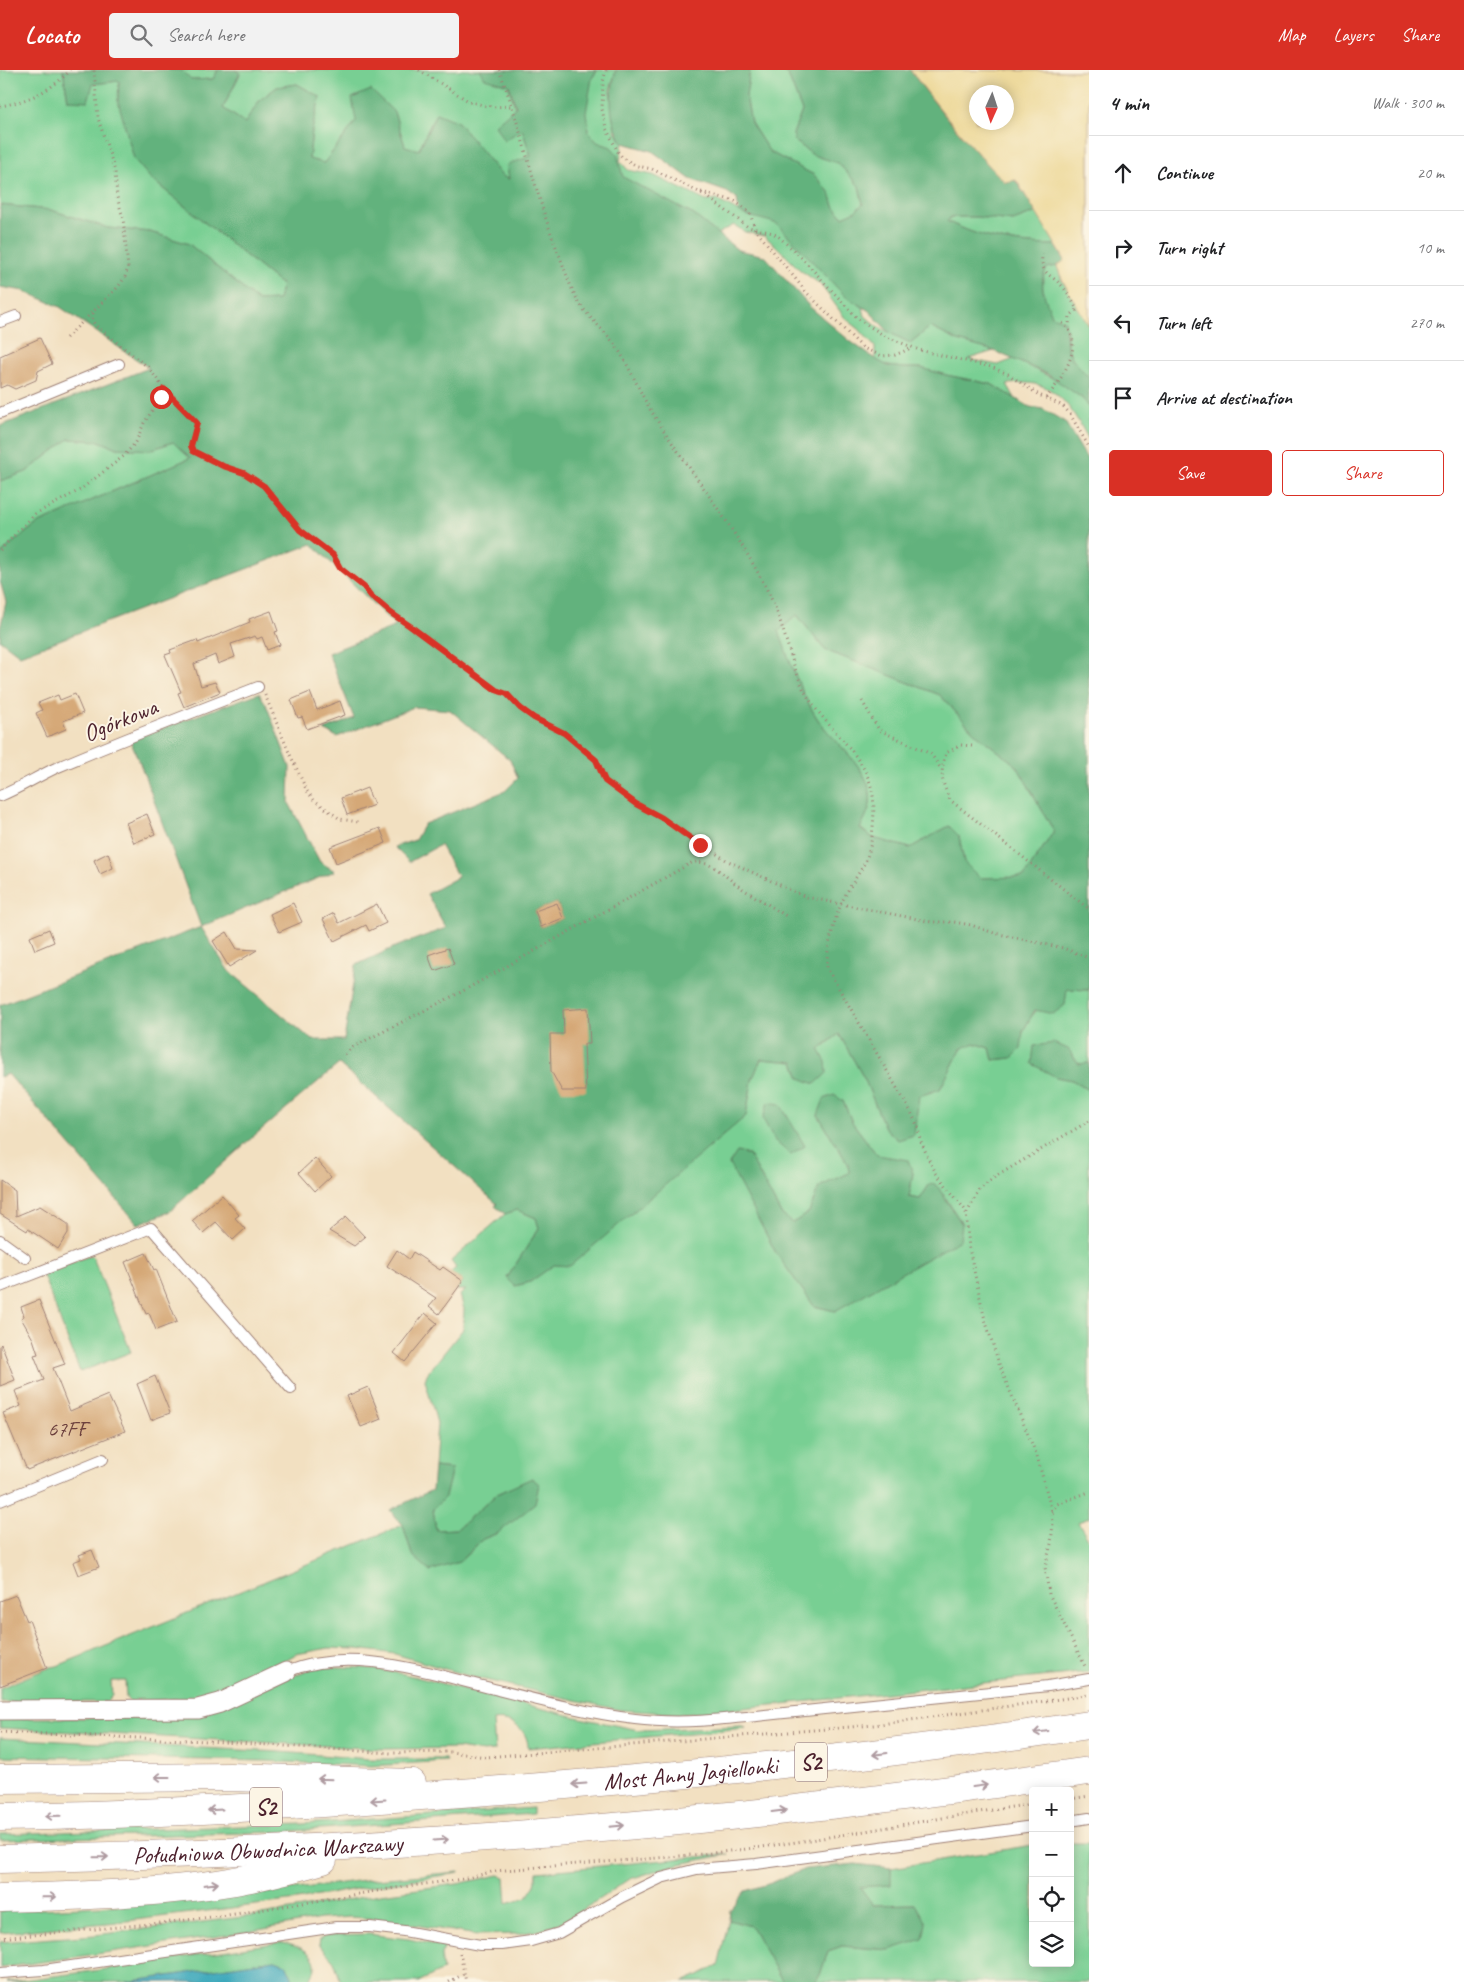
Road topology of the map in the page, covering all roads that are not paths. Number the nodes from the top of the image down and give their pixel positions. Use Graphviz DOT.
graph roads {
  1 [pos="16,316"];
  2 [pos="0,322"];
  3 [pos="119,364"];
  4 [pos="0,413"];
  5 [pos="258,687"];
  6 [pos="0,796"];
  7 [pos="0,1240"];
  8 [pos="25,1258"];
  9 [pos="0,1287"];
  10 [pos="291,1389"];
  11 [pos="103,1459"];
  12 [pos="0,1501"];
  13 [pos="286,1672"];
  14 [pos="1089,1678"];
  15 [pos="0,1710"];
  16 [pos="1089,1726"];
  17 [pos="1089,1771"];
  18 [pos="0,1779"];
  19 [pos="531,1788"];
  20 [pos="0,1817"];
  21 [pos="1089,1818"];
  22 [pos="1074,1820"];
  23 [pos="1029,1827"];
  24 [pos="534,1834"];
  25 [pos="392,1844"];
  26 [pos="0,1859"];
  27 [pos="0,1898"];
  28 [pos="0,1973"];
  1 -- 2 [label="lane"];
  3 -- 4 [label="lane"];
  5 -- 6 [label="lane, Ogórkowa"];
  7 -- 8 [label="lane"];
  9 -- 10 [label="lane"];
  11 -- 12 [label="lane"];
  13 -- 14 [label="lane"];
  13 -- 15 [label="street"];
  16 -- 19 [label="highway, Most Anny Jagiellonki / S2, one-way"];
  24 -- 17 [label="highway, Most Anny Jagiellonki / S2, one-way"];
  19 -- 18 [label="highway, one-way"];
  19 -- 20 [label="highway, Południowa Obwodnica Warszawy / S2, one-way"];
  21 -- 22 [label="lane"];
  23 -- 28 [label="lane"];
  25 -- 24 [label="highway, Południowa Obwodnica Warszawy / S2, one-way"];
  26 -- 25 [label="highway, Południowa Obwodnica Warszawy / S2, one-way"];
  27 -- 25 [label="highway, one-way"];
}
